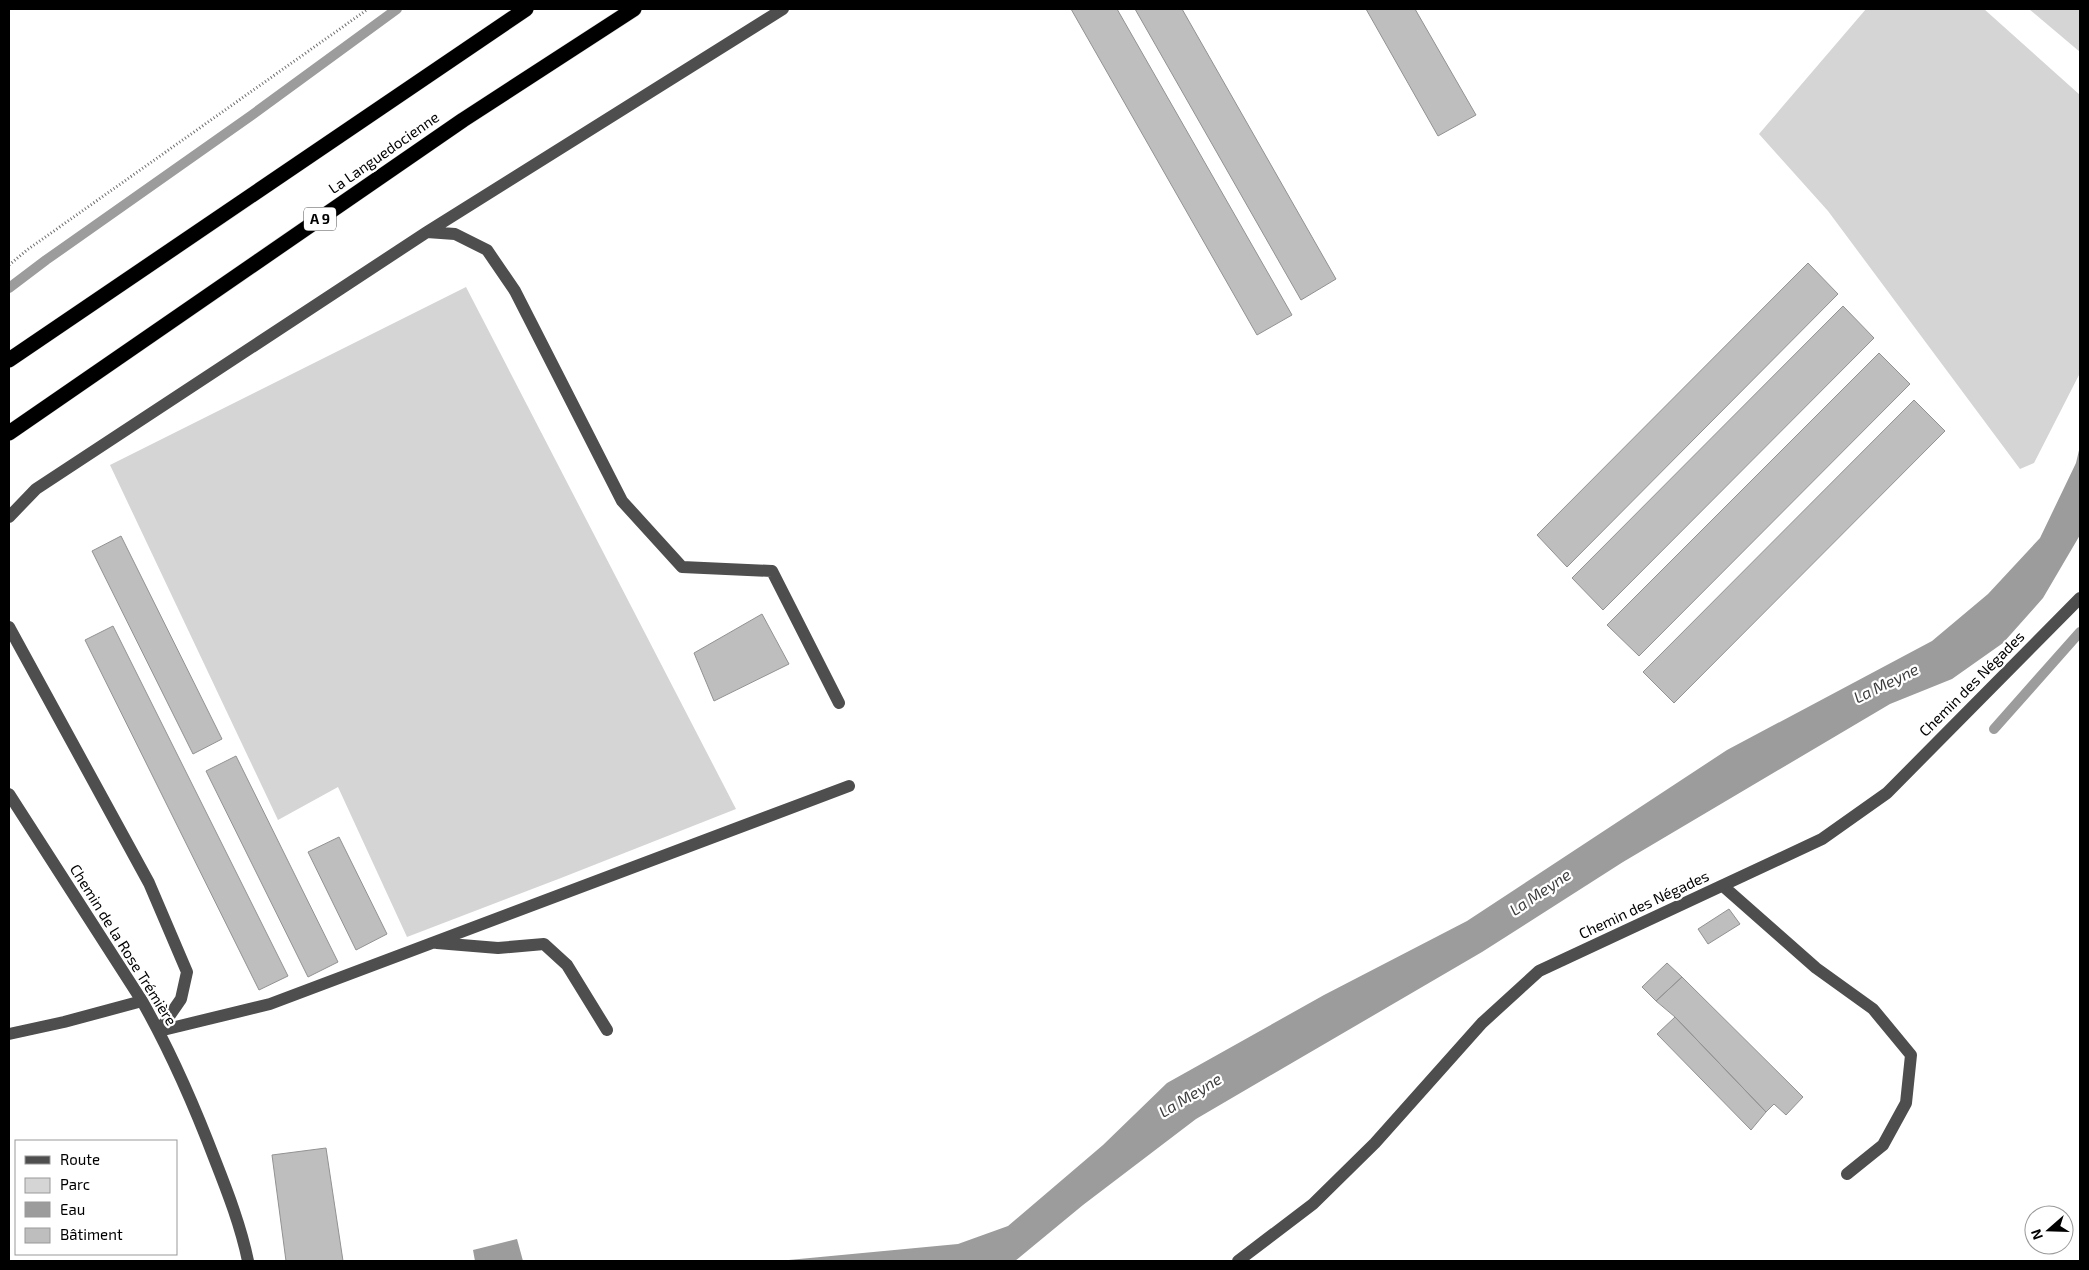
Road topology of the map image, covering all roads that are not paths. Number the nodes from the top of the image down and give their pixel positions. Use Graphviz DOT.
graph roads {
  1 [pos="526,9"];
  2 [pos="634,9"];
  3 [pos="783,9"];
  4 [pos="427,232"];
  5 [pos="9,360"];
  6 [pos="9,433"];
  7 [pos="9,517"];
  8 [pos="2080,598"];
  9 [pos="9,627"];
  10 [pos="839,703"];
  11 [pos="849,786"];
  12 [pos="9,794"];
  13 [pos="1723,886"];
  14 [pos="432,943"];
  15 [pos="142,1001"];
  16 [pos="159,1030"];
  17 [pos="607,1030"];
  18 [pos="9,1034"];
  19 [pos="1847,1174"];
  20 [pos="248,1261"];
  21 [pos="1238,1261"];
  1 -- 5 [label="highway"];
  2 -- 6 [label="highway, La Languedocienne / A 9"];
  3 -- 4 [label="street"];
  4 -- 7 [label="street"];
  4 -- 10 [label="street"];
  8 -- 13 [label="street, Chemin des Négades"];
  9 -- 16 [label="street"];
  11 -- 14 [label="street"];
  12 -- 15 [label="street, Chemin de la Rose Trémière"];
  13 -- 19 [label="street"];
  13 -- 21 [label="street, Chemin des Négades"];
  14 -- 16 [label="street"];
  14 -- 17 [label="street"];
  15 -- 16 [label="street, Chemin de la Rose Trémière"];
  15 -- 18 [label="street"];
  16 -- 20 [label="street, Chemin de la Rose Trémière"];
}
